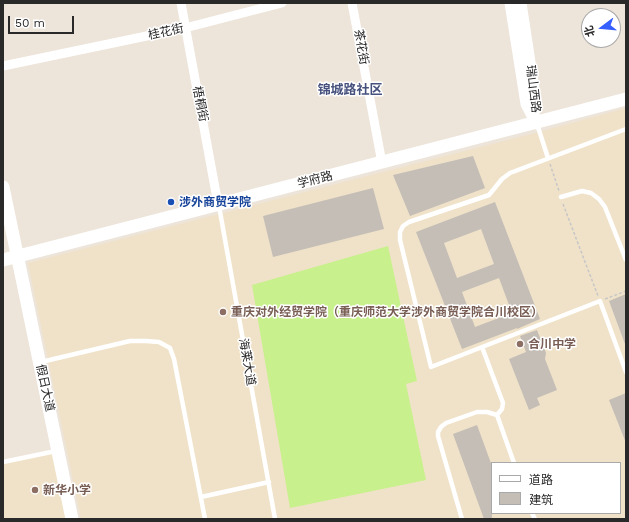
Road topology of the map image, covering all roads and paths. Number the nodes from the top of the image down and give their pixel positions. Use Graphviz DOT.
graph roads {
  1 [pos="181,3"];
  2 [pos="282,3"];
  3 [pos="352,3"];
  4 [pos="511,3"];
  5 [pos="520,3"];
  6 [pos="267,5"];
  7 [pos="185,28"];
  8 [pos="3,66"];
  9 [pos="626,99"];
  10 [pos="537,123"];
  11 [pos="626,129"];
  12 [pos="548,158"];
  13 [pos="382,163"];
  14 [pos="3,187"];
  15 [pos="561,197"];
  16 [pos="218,204"];
  17 [pos="18,256"];
  18 [pos="3,260"];
  19 [pos="626,260"];
  20 [pos="626,291"];
  21 [pos="600,301"];
  22 [pos="482,347"];
  23 [pos="39,362"];
  24 [pos="626,372"];
  25 [pos="497,415"];
  26 [pos="58,450"];
  27 [pos="3,462"];
  28 [pos="514,462"];
  29 [pos="269,482"];
  30 [pos="201,497"];
  31 [pos="72,519"];
  32 [pos="205,519"];
  33 [pos="275,519"];
  34 [pos="462,519"];
  1 -- 7 [label="street, 梧桐街"];
  2 -- 6 [label="street, 桂花街"];
  3 -- 13 [label="street, 茶花街"];
  4 -- 10 [label="main road, 瑞山西路"];
  5 -- 10 [label="main road, 瑞山西路"];
  6 -- 7 [label="street, 桂花街"];
  7 -- 8 [label="street, 桂花街"];
  7 -- 16 [label="street, 梧桐街"];
  9 -- 10 [label="main road, 学府路"];
  10 -- 12 [label="lane"];
  10 -- 13 [label="main road, 学府路"];
  11 -- 12 [label="lane"];
  12 -- 15 [label="path"];
  12 -- 22 [label="lane"];
  13 -- 16 [label="main road, 学府路"];
  14 -- 17 [label="main road, 假日大道"];
  15 -- 19 [label="lane"];
  15 -- 21 [label="path"];
  16 -- 17 [label="main road, 学府路"];
  16 -- 29 [label="lane, 海莱大道"];
  17 -- 18 [label="main road, 学府路"];
  17 -- 23 [label="main road, 假日大道"];
  20 -- 21 [label="path"];
  21 -- 22 [label="lane"];
  21 -- 24 [label="lane"];
  22 -- 25 [label="lane"];
  23 -- 26 [label="main road, 假日大道"];
  23 -- 30 [label="lane"];
  25 -- 28 [label="lane"];
  25 -- 34 [label="lane"];
  26 -- 27 [label="lane"];
  26 -- 31 [label="main road, 假日大道"];
  29 -- 30 [label="lane"];
  29 -- 33 [label="lane, 海莱大道"];
  30 -- 32 [label="lane"];
}
